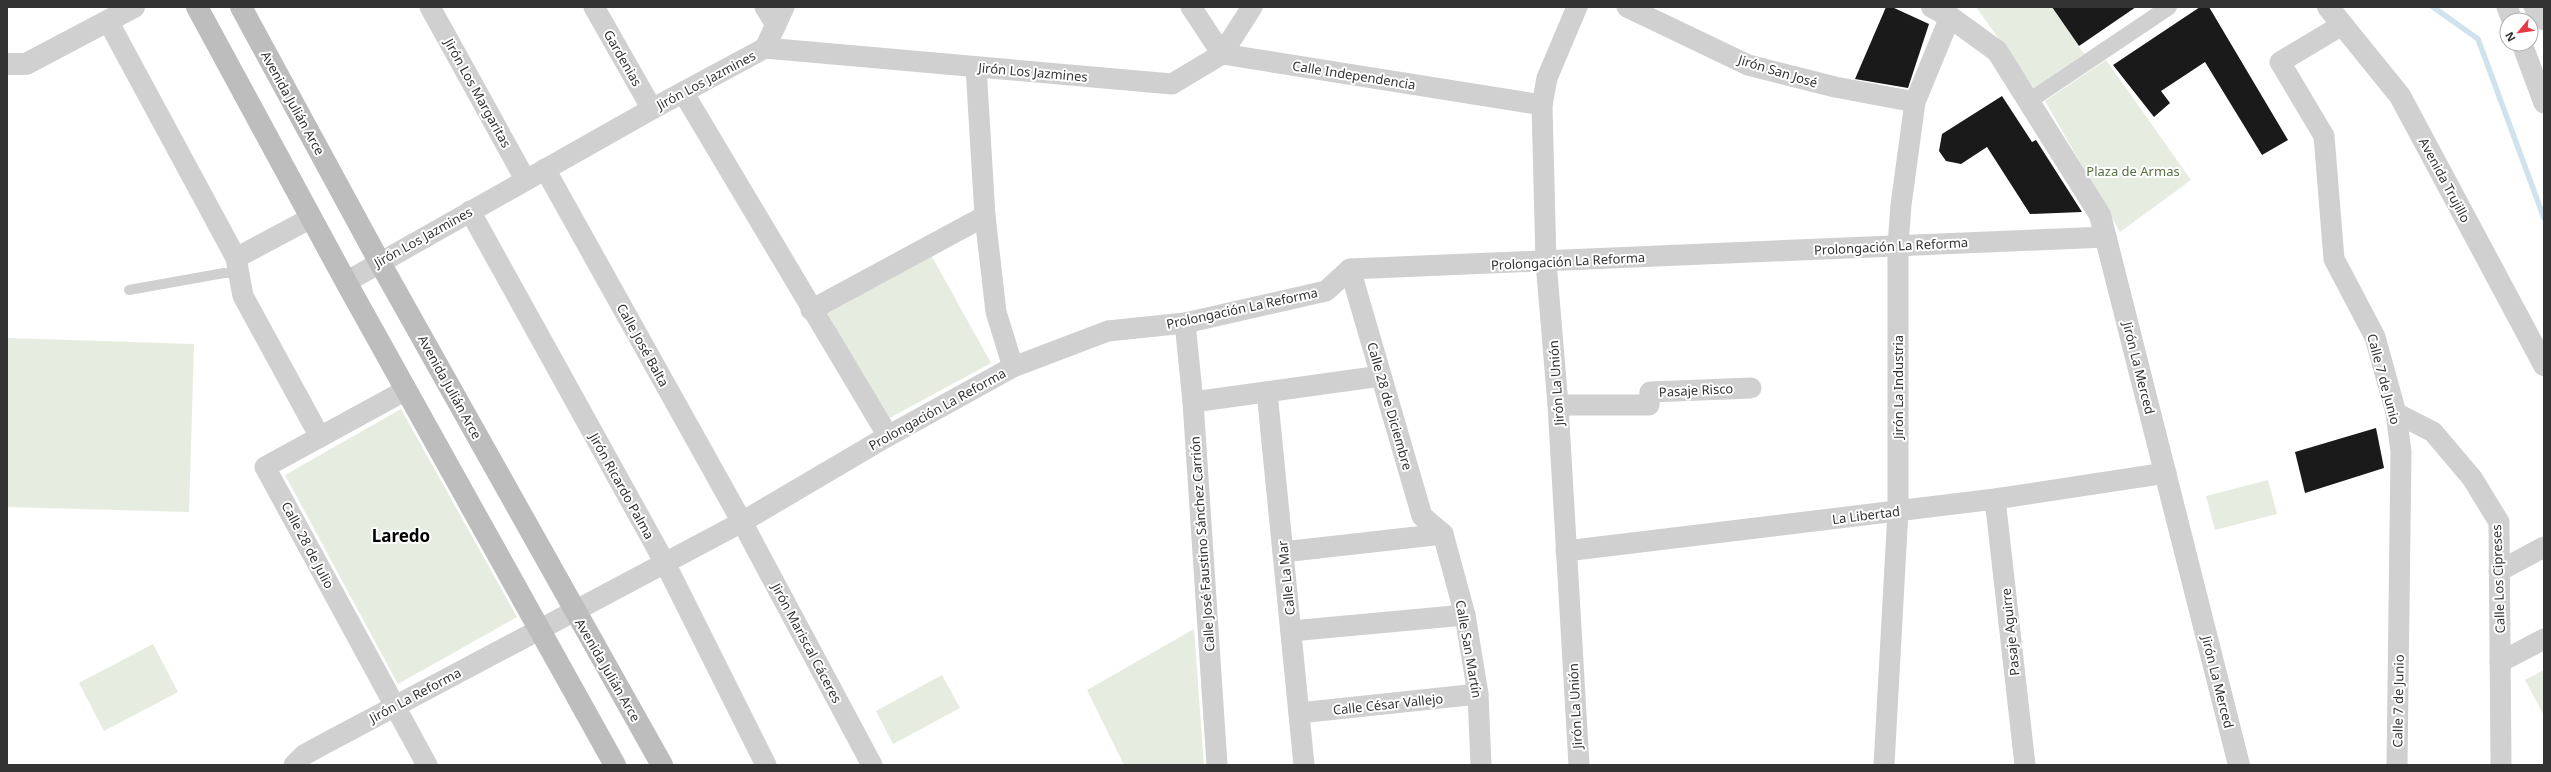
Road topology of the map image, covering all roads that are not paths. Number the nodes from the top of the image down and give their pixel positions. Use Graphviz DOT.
graph roads {
  1 [pos="134,7"];
  2 [pos="197,7"];
  3 [pos="241,7"];
  4 [pos="430,7"];
  5 [pos="594,7"];
  6 [pos="765,7"];
  7 [pos="1191,7"];
  8 [pos="1252,7"];
  9 [pos="1576,7"];
  10 [pos="1627,7"];
  11 [pos="2169,7"];
  12 [pos="2328,7"];
  13 [pos="2534,7"];
  14 [pos="1946,10"];
  15 [pos="780,16"];
  16 [pos="2544,20"];
  17 [pos="108,21"];
  18 [pos="2342,25"];
  19 [pos="765,48"];
  20 [pos="2525,52"];
  21 [pos="1222,54"];
  22 [pos="7,64"];
  23 [pos="976,66"];
  24 [pos="683,92"];
  25 [pos="2029,101"];
  26 [pos="1915,102"];
  27 [pos="2544,103"];
  28 [pos="1542,105"];
  29 [pos="652,109"];
  30 [pos="545,169"];
  31 [pos="526,180"];
  32 [pos="470,211"];
  33 [pos="985,216"];
  34 [pos="311,218"];
  35 [pos="2106,237"];
  36 [pos="1898,245"];
  37 [pos="379,261"];
  38 [pos="1546,262"];
  39 [pos="238,266"];
  40 [pos="1350,269"];
  41 [pos="346,282"];
  42 [pos="129,290"];
  43 [pos="811,310"];
  44 [pos="1185,323"];
  45 [pos="2544,366"];
  46 [pos="1013,367"];
  47 [pos="1381,376"];
  48 [pos="1751,388"];
  49 [pos="406,390"];
  50 [pos="1267,392"];
  51 [pos="1193,402"];
  52 [pos="1558,405"];
  53 [pos="2396,413"];
  54 [pos="888,436"];
  55 [pos="320,437"];
  56 [pos="2166,473"];
  57 [pos="1995,499"];
  58 [pos="1898,511"];
  59 [pos="742,522"];
  60 [pos="1443,534"];
  61 [pos="2544,547"];
  62 [pos="1283,552"];
  63 [pos="1566,552"];
  64 [pos="664,563"];
  65 [pos="2499,571"];
  66 [pos="574,610"];
  67 [pos="1465,615"];
  68 [pos="539,628"];
  69 [pos="1291,631"];
  70 [pos="2544,640"];
  71 [pos="2500,662"];
  72 [pos="1478,694"];
  73 [pos="394,706"];
  74 [pos="1299,713"];
  75 [pos="294,765"];
  76 [pos="427,765"];
  77 [pos="615,765"];
  78 [pos="662,765"];
  79 [pos="766,765"];
  80 [pos="872,765"];
  81 [pos="1216,765"];
  82 [pos="1304,765"];
  83 [pos="1481,765"];
  84 [pos="1579,765"];
  85 [pos="1884,765"];
  86 [pos="2025,765"];
  87 [pos="2239,765"];
  88 [pos="2397,765"];
  89 [pos="2501,765"];
  1 -- 17 [label="street"];
  2 -- 34 [label="main road"];
  3 -- 37 [label="main road, Avenida Julián Arce"];
  4 -- 31 [label="street, Jirón Los Margaritas"];
  5 -- 29 [label="street, Gardenias"];
  6 -- 15 [label="street"];
  7 -- 21 [label="street"];
  8 -- 21 [label="street"];
  9 -- 28 [label="street, Jirón La Unión"];
  10 -- 26 [label="street, Jirón San José"];
  11 -- 25 [label="street"];
  12 -- 18 [label="street, Avenida Trujillo"];
  13 -- 16 [label="street"];
  14 -- 25 [label="street, Jirón La Merced"];
  14 -- 26 [label="street, Jirón La Industria"];
  15 -- 19 [label="street"];
  17 -- 22 [label="street"];
  17 -- 39 [label="street"];
  18 -- 45 [label="street, Avenida Trujillo"];
  18 -- 53 [label="street, Calle 7 de Junio"];
  19 -- 23 [label="street, Jirón Los Jazmines"];
  19 -- 24 [label="street, Jirón Los Jazmines"];
  20 -- 27 [label="street"];
  21 -- 23 [label="street, Jirón Los Jazmines"];
  21 -- 28 [label="street, Calle Independencia"];
  23 -- 33 [label="street"];
  24 -- 29 [label="street, Jirón Los Jazmines"];
  24 -- 43 [label="street"];
  25 -- 35 [label="street, Jirón La Merced"];
  26 -- 36 [label="street, Jirón La Industria"];
  28 -- 38 [label="street, Jirón La Unión"];
  29 -- 30 [label="street, Jirón Los Jazmines"];
  30 -- 31 [label="street, Jirón Los Jazmines"];
  30 -- 59 [label="street, Calle José Balta"];
  31 -- 32 [label="street, Jirón Los Jazmines"];
  32 -- 37 [label="street, Jirón Los Jazmines"];
  32 -- 64 [label="street, Jirón Ricardo Palma"];
  33 -- 43 [label="street"];
  33 -- 46 [label="street"];
  34 -- 39 [label="street"];
  34 -- 41 [label="main road"];
  35 -- 36 [label="street, Prolongación La Reforma"];
  35 -- 56 [label="street, Jirón La Merced"];
  36 -- 38 [label="street, Prolongación La Reforma"];
  36 -- 58 [label="street, Jirón La Industria"];
  37 -- 41 [label="street, Jirón Los Jazmines"];
  37 -- 66 [label="main road, Avenida Julián Arce"];
  38 -- 40 [label="street, Prolongación La Reforma"];
  38 -- 52 [label="street, Jirón La Unión"];
  39 -- 42 [label="lane"];
  39 -- 55 [label="street"];
  40 -- 44 [label="street, Prolongación La Reforma"];
  40 -- 47 [label="street, Calle 28 de Diciembre"];
  41 -- 49 [label="main road"];
  43 -- 54 [label="street"];
  44 -- 46 [label="street, Prolongación La Reforma"];
  44 -- 51 [label="street, Calle José Faustino Sánchez Carrión"];
  46 -- 54 [label="street, Prolongación La Reforma"];
  47 -- 50 [label="street"];
  47 -- 60 [label="street, Calle 28 de Diciembre"];
  48 -- 52 [label="street, Pasaje Risco"];
  49 -- 55 [label="street, Calle 28 de Julio"];
  49 -- 68 [label="main road"];
  50 -- 51 [label="street"];
  50 -- 62 [label="street, Calle La Mar"];
  51 -- 81 [label="street, Calle José Faustino Sánchez Carrión"];
  52 -- 63 [label="street, Jirón La Unión"];
  53 -- 65 [label="street, Calle Los Cipreses"];
  53 -- 88 [label="street, Calle 7 de Junio"];
  54 -- 59 [label="street, Prolongación La Reforma"];
  55 -- 73 [label="street, Calle 28 de Julio"];
  56 -- 57 [label="street, La Libertad"];
  56 -- 87 [label="street, Jirón La Merced"];
  57 -- 58 [label="street, La Libertad"];
  57 -- 86 [label="street, Pasaje Aguirre"];
  58 -- 63 [label="street, La Libertad"];
  58 -- 85 [label="street, Jirón La Industria"];
  59 -- 64 [label="street, Prolongación La Reforma"];
  59 -- 80 [label="street, Jirón Mariscal Cáceres"];
  60 -- 62 [label="street"];
  60 -- 67 [label="street, Calle San Martín"];
  61 -- 65 [label="street"];
  62 -- 69 [label="street, Calle La Mar"];
  63 -- 84 [label="street, Jirón La Unión"];
  64 -- 66 [label="street, Prolongación La Reforma"];
  64 -- 79 [label="street, Jirón Ricardo Palma"];
  65 -- 71 [label="street, Calle Los Cipreses"];
  66 -- 68 [label="street, Prolongación La Reforma"];
  66 -- 78 [label="main road, Avenida Julián Arce"];
  67 -- 69 [label="street"];
  67 -- 72 [label="street, Calle San Martín"];
  68 -- 73 [label="street, Jirón La Reforma"];
  68 -- 77 [label="main road"];
  69 -- 74 [label="street, Calle La Mar"];
  70 -- 71 [label="street"];
  71 -- 89 [label="street, Calle Los Cipreses"];
  72 -- 74 [label="street, Calle César Vallejo"];
  72 -- 83 [label="street, Calle San Martín"];
  73 -- 75 [label="street, Jirón La Reforma"];
  73 -- 76 [label="street, Calle 28 de Julio"];
  74 -- 82 [label="street, Calle La Mar"];
}
